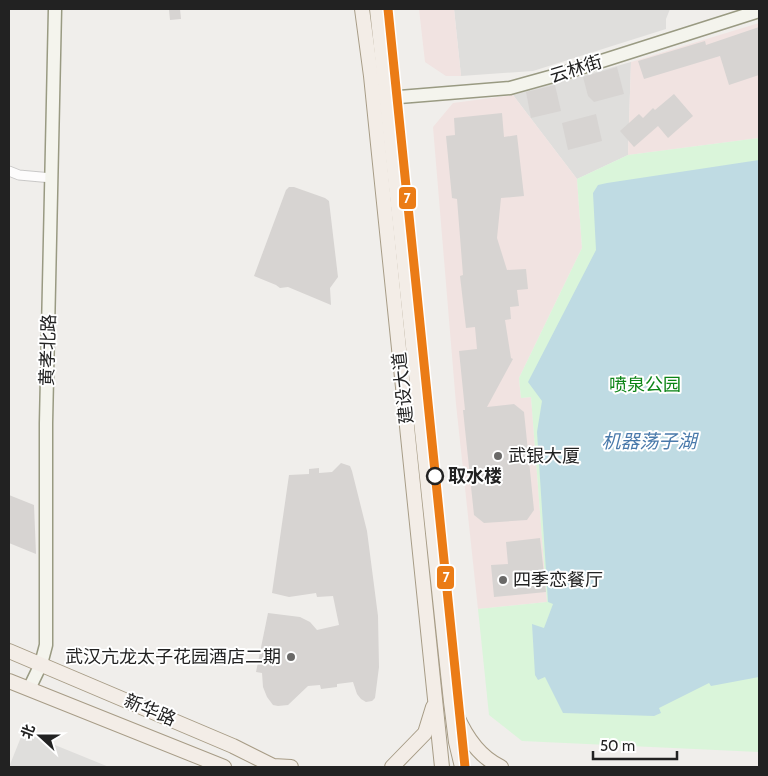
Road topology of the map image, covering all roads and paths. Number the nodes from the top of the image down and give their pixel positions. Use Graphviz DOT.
graph roads {
  1 [pos="55,9"];
  2 [pos="362,9"];
  3 [pos="377,9"];
  4 [pos="759,11"];
  5 [pos="387,98"];
  6 [pos="9,171"];
  7 [pos="52,178"];
  8 [pos="9,651"];
  9 [pos="41,664"];
  10 [pos="9,682"];
  11 [pos="29,689"];
  12 [pos="435,700"];
  13 [pos="451,702"];
  14 [pos="224,767"];
  15 [pos="291,767"];
  16 [pos="392,767"];
  17 [pos="442,767"];
  18 [pos="462,767"];
  19 [pos="501,767"];
  1 -- 7 [label="street, 黄孝北路"];
  2 -- 12 [label="main road, 建设大道"];
  3 -- 5 [label="main road, 建设大道"];
  4 -- 5 [label="street, 云林街"];
  5 -- 13 [label="main road, 建设大道"];
  6 -- 7 [label="street"];
  7 -- 9 [label="street, 黄孝北路"];
  8 -- 9 [label="main road, 新华路"];
  9 -- 11 [label="street, 黄孝北路"];
  9 -- 15 [label="main road, 新华路"];
  10 -- 11 [label="main road, 新华路"];
  11 -- 14 [label="main road, 新华路"];
  12 -- 16 [label="main road"];
  12 -- 17 [label="main road, 建设大道"];
  13 -- 18 [label="main road, 建设大道"];
  13 -- 19 [label="main road"];
}
